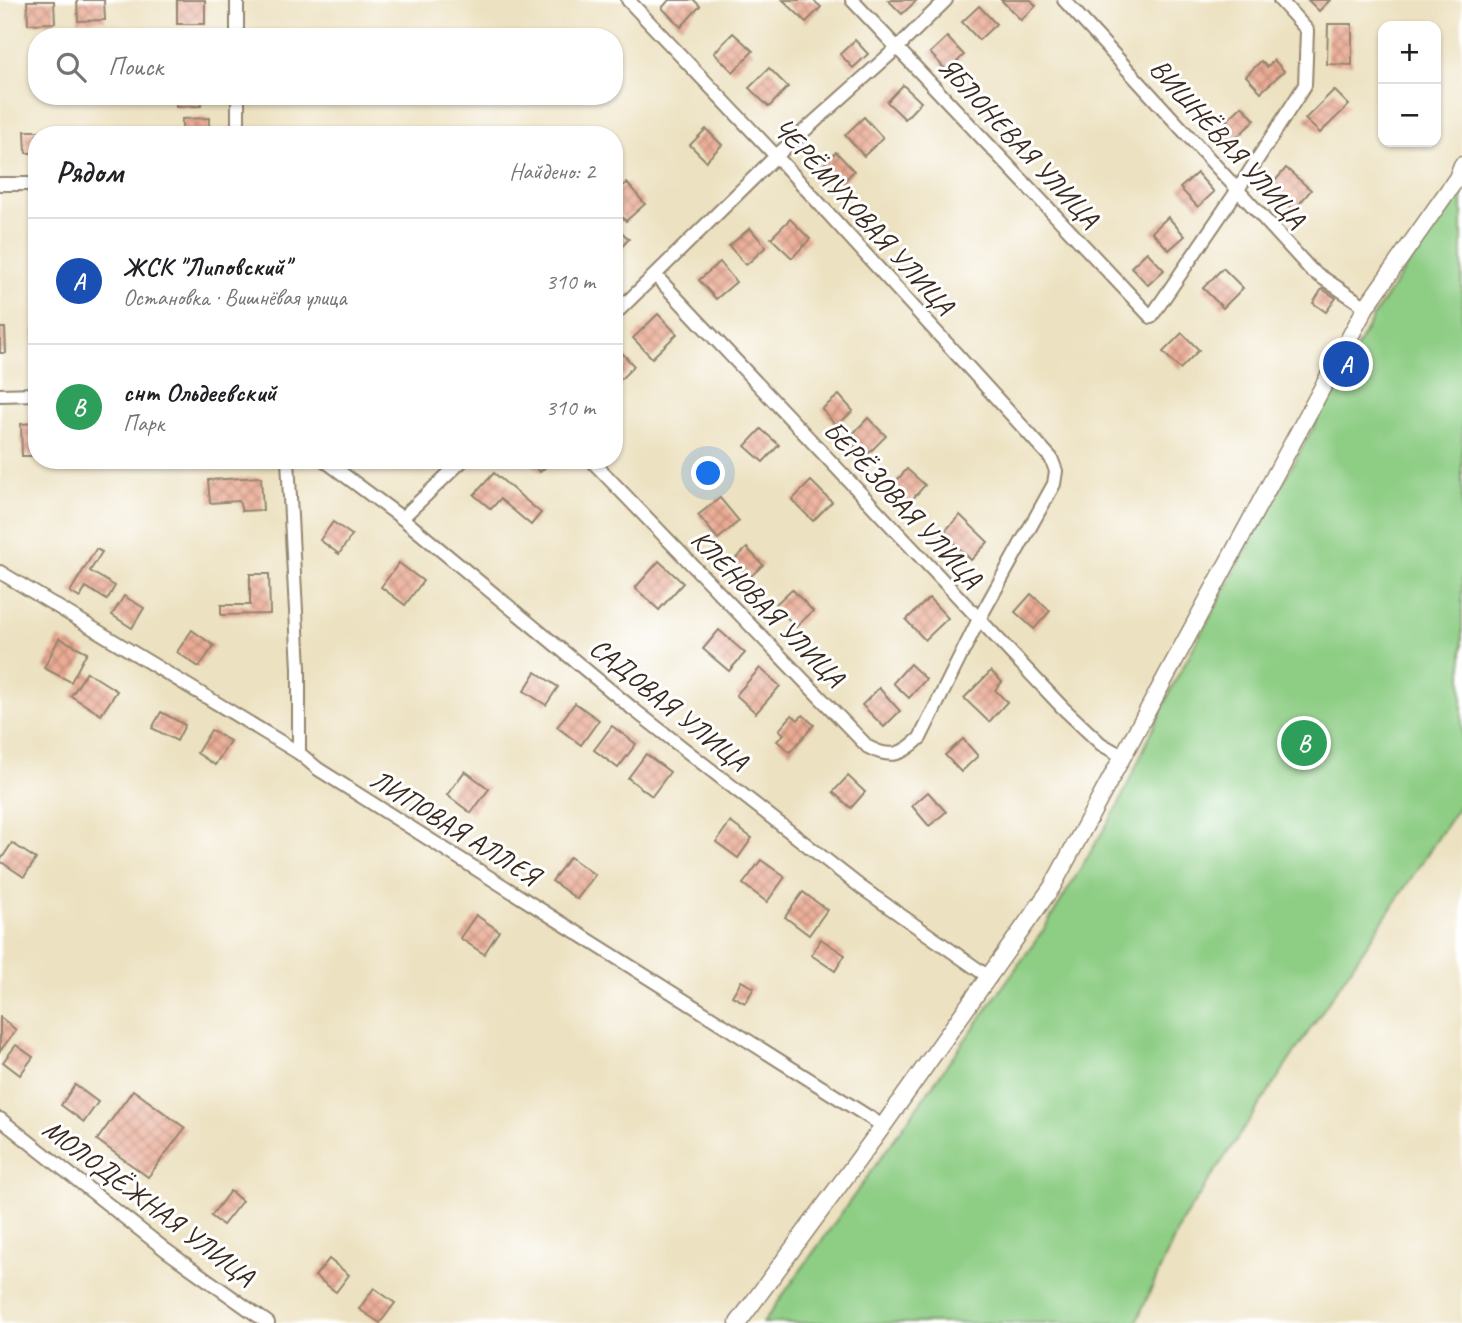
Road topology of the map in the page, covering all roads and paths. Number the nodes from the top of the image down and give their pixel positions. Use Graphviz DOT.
graph roads {
  1 [pos="237,0"];
  2 [pos="628,0"];
  3 [pos="852,0"];
  4 [pos="946,0"];
  5 [pos="1064,0"];
  6 [pos="1280,0"];
  7 [pos="237,28"];
  8 [pos="897,48"];
  9 [pos="238,105"];
  10 [pos="238,126"];
  11 [pos="776,156"];
  12 [pos="1462,165"];
  13 [pos="0,184"];
  14 [pos="28,184"];
  15 [pos="1237,191"];
  16 [pos="655,275"];
  17 [pos="623,306"];
  18 [pos="1366,307"];
  19 [pos="28,394"];
  20 [pos="0,395"];
  21 [pos="288,469"];
  22 [pos="336,469"];
  23 [pos="454,469"];
  24 [pos="600,469"];
  25 [pos="402,518"];
  26 [pos="0,572"];
  27 [pos="978,621"];
  28 [pos="299,753"];
  29 [pos="1124,757"];
  30 [pos="990,978"];
  31 [pos="0,1119"];
  32 [pos="883,1126"];
  33 [pos="268,1323"];
  34 [pos="738,1323"];
  1 -- 7 [label="street"];
  2 -- 11 [label="street, ЧЕРЁМУХОВАЯ УЛИЦА"];
  3 -- 8 [label="street, ЯБЛОНЕВАЯ УЛИЦА"];
  4 -- 8 [label="street"];
  5 -- 15 [label="street, ВИШНЁВАЯ УЛИЦА"];
  6 -- 15 [label="street"];
  8 -- 11 [label="street"];
  8 -- 15 [label="street, ЯБЛОНЕВАЯ УЛИЦА"];
  9 -- 10 [label="street"];
  11 -- 16 [label="street"];
  11 -- 27 [label="street, ЧЕРЁМУХОВАЯ УЛИЦА"];
  12 -- 18 [label="street"];
  13 -- 14 [label="street"];
  15 -- 18 [label="street, ВИШНЁВАЯ УЛИЦА"];
  16 -- 17 [label="street"];
  16 -- 27 [label="street, БЕРЁЗОВАЯ УЛИЦА"];
  18 -- 29 [label="street"];
  19 -- 20 [label="street"];
  21 -- 28 [label="street"];
  22 -- 25 [label="street, САДОВАЯ УЛИЦА"];
  23 -- 25 [label="street"];
  24 -- 27 [label="street, КЛЕНОВАЯ УЛИЦА"];
  25 -- 30 [label="street, САДОВАЯ УЛИЦА"];
  26 -- 28 [label="street, ЛИПОВАЯ АЛЛЕЯ"];
  27 -- 29 [label="street, БЕРЁЗОВАЯ УЛИЦА"];
  28 -- 32 [label="street, ЛИПОВАЯ АЛЛЕЯ"];
  29 -- 30 [label="street"];
  30 -- 32 [label="street"];
  31 -- 33 [label="street, МОЛОДЁЖНАЯ УЛИЦА"];
  32 -- 34 [label="street"];
}
